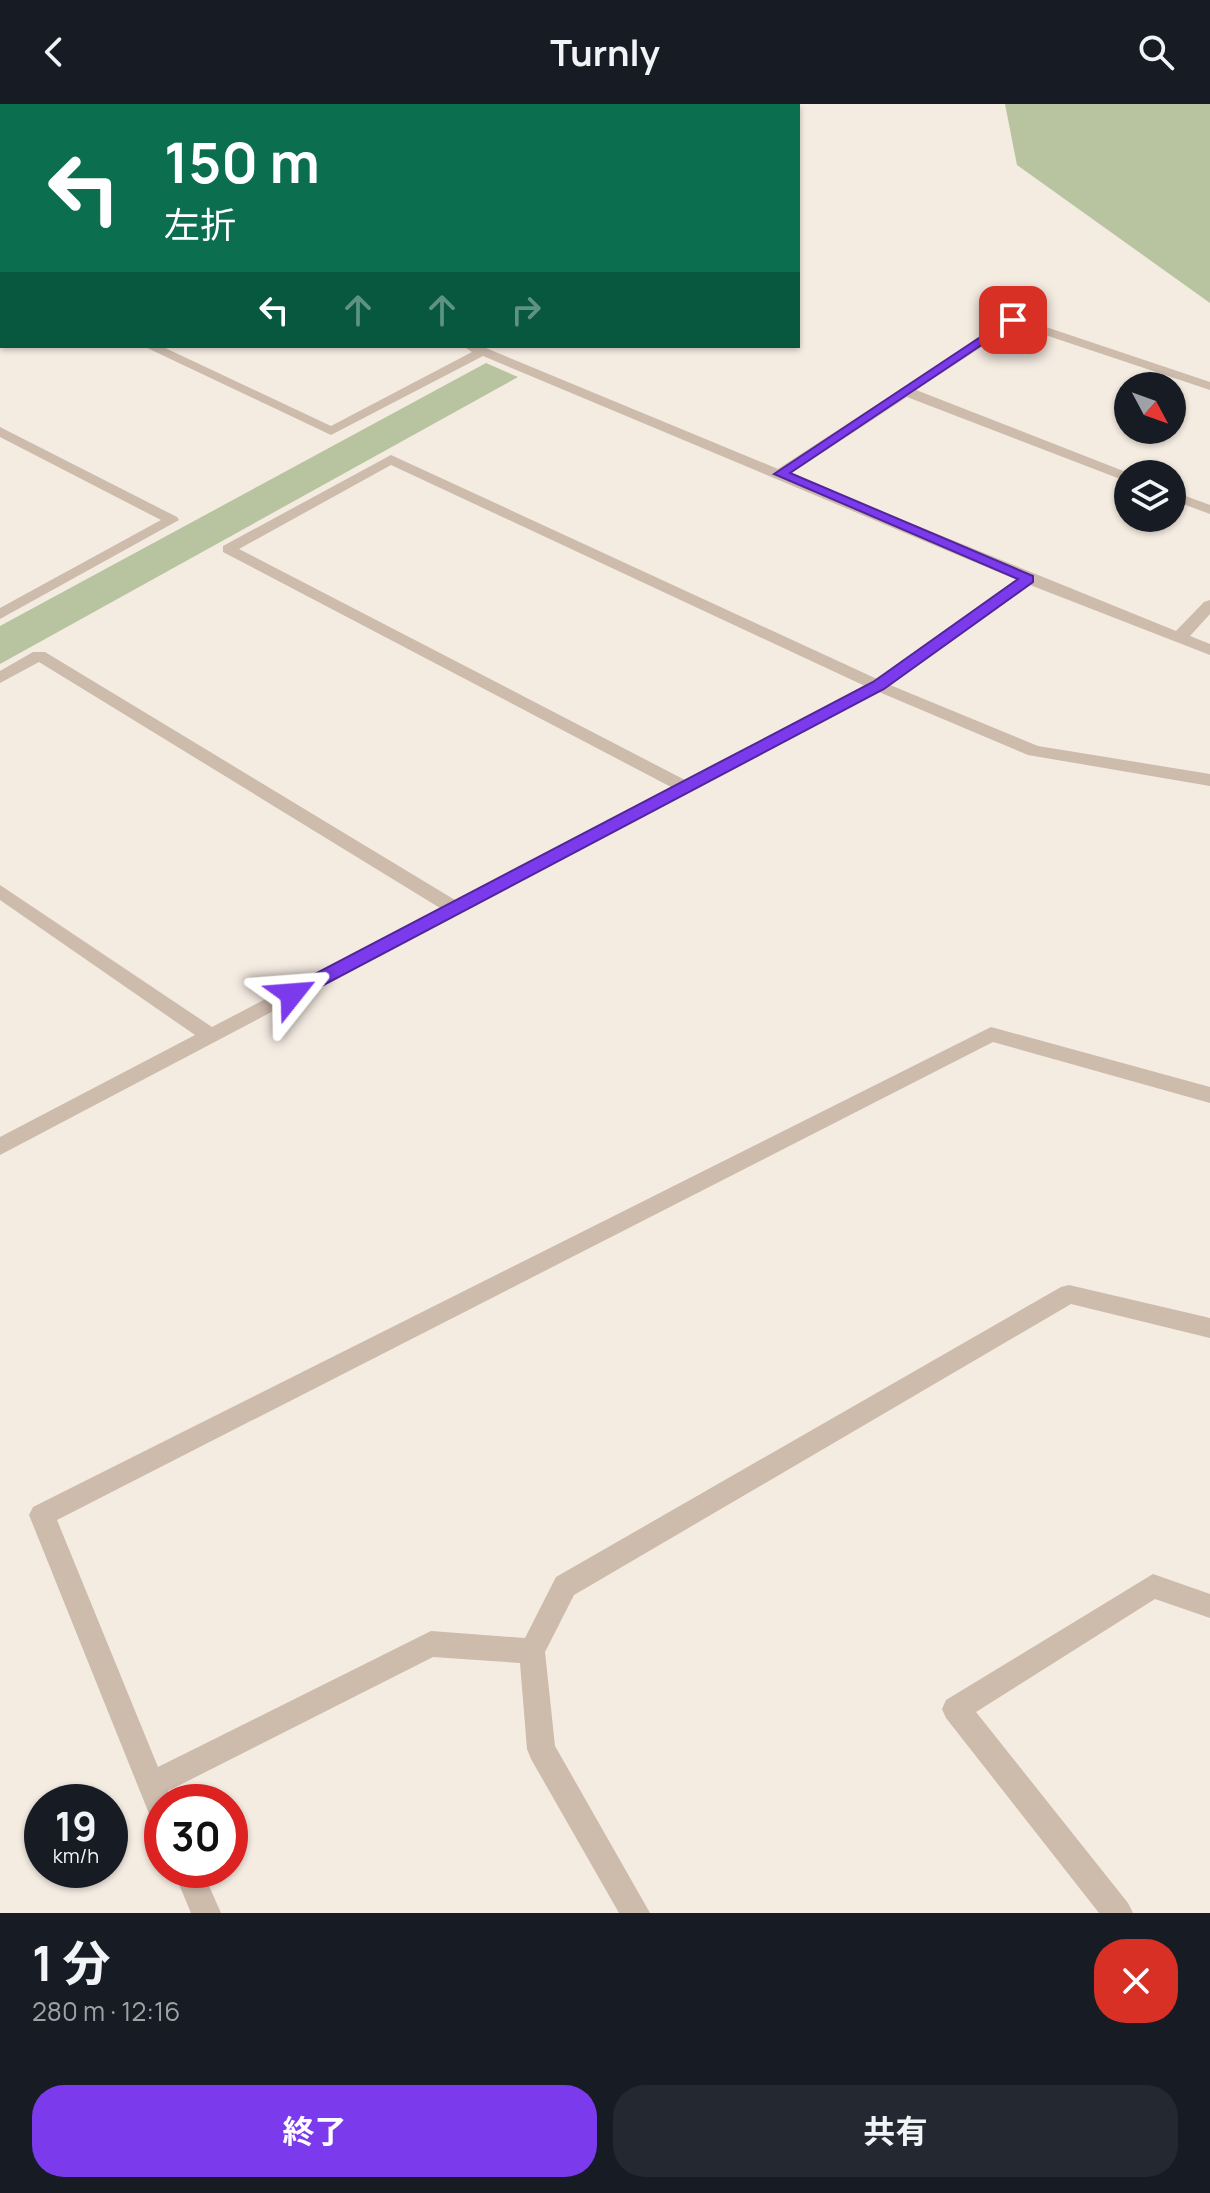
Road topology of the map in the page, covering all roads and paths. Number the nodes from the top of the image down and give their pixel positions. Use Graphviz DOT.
graph roads {
  1 [pos="154,348"];
  2 [pos="476,349"];
  3 [pos="1210,386"];
  4 [pos="905,391"];
  5 [pos="0,431"];
  6 [pos="1114,473"];
  7 [pos="781,474"];
  8 [pos="1186,501"];
  9 [pos="1210,510"];
  10 [pos="1028,579"];
  11 [pos="1210,605"];
  12 [pos="0,614"];
  13 [pos="1180,637"];
  14 [pos="1210,650"];
  15 [pos="0,678"];
  16 [pos="878,686"];
  17 [pos="1210,780"];
  18 [pos="687,788"];
  19 [pos="0,891"];
  20 [pos="454,908"];
  21 [pos="212,1037"];
  22 [pos="1210,1095"];
  23 [pos="0,1147"];
  24 [pos="1210,1328"];
  25 [pos="1210,1606"];
  26 [pos="532,1651"];
  27 [pos="151,1784"];
  28 [pos="153,1784"];
  29 [pos="195,1888"];
  30 [pos="206,1913"];
  31 [pos="635,1913"];
  32 [pos="1118,1913"];
  1 -- 2 [label="street"];
  2 -- 7 [label="street"];
  3 -- 4 [label="street"];
  4 -- 6 [label="street"];
  4 -- 7 [label="street"];
  5 -- 12 [label="street"];
  7 -- 10 [label="street"];
  8 -- 9 [label="street"];
  10 -- 13 [label="street"];
  10 -- 16 [label="street"];
  11 -- 13 [label="street"];
  13 -- 14 [label="street"];
  15 -- 20 [label="street"];
  16 -- 17 [label="street"];
  16 -- 18 [label="street"];
  16 -- 18 [label="street"];
  18 -- 20 [label="street"];
  19 -- 21 [label="street"];
  20 -- 21 [label="street"];
  21 -- 23 [label="street"];
  22 -- 27 [label="street"];
  24 -- 26 [label="street"];
  25 -- 32 [label="street"];
  26 -- 28 [label="street"];
  26 -- 31 [label="street"];
  29 -- 30 [label="street"];
}
